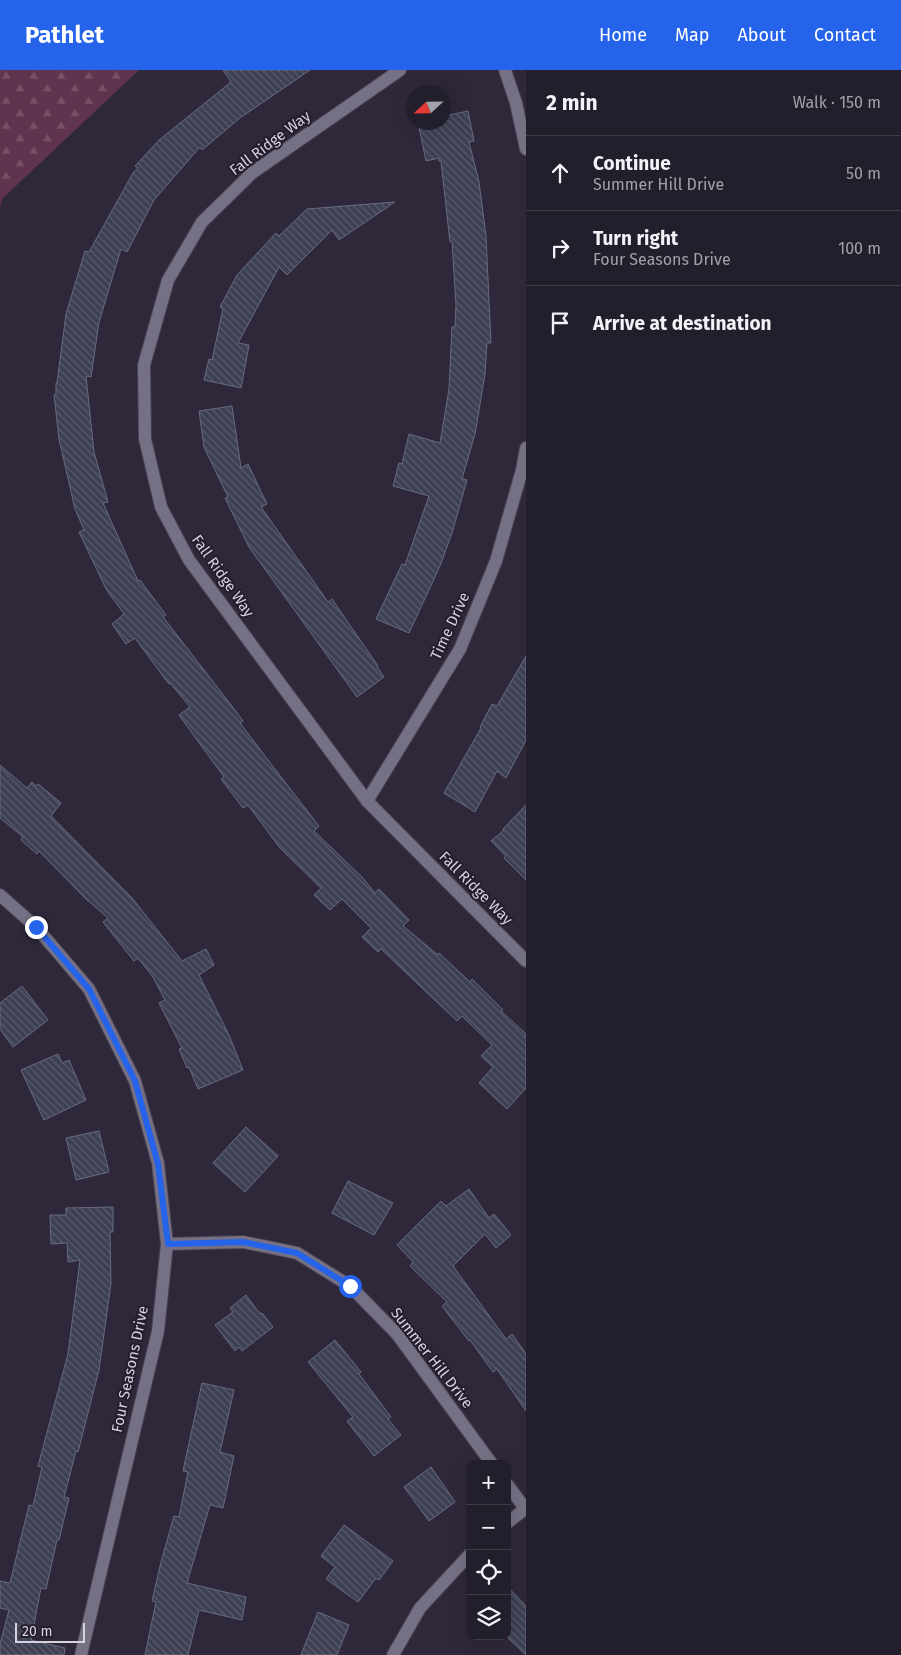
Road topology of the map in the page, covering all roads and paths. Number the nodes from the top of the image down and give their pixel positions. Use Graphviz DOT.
graph roads {
  1 [pos="400,70"];
  2 [pos="505,70"];
  3 [pos="526,149"];
  4 [pos="526,448"];
  5 [pos="367,802"];
  6 [pos="0,895"];
  7 [pos="526,961"];
  8 [pos="168,1244"];
  9 [pos="489,1460"];
  10 [pos="511,1489"];
  11 [pos="526,1509"];
  12 [pos="511,1521"];
  13 [pos="466,1558"];
  14 [pos="81,1655"];
  15 [pos="393,1655"];
  1 -- 5 [label="street, Fall Ridge Way"];
  2 -- 3 [label="street"];
  4 -- 5 [label="street, Time Drive"];
  5 -- 7 [label="street, Fall Ridge Way"];
  6 -- 8 [label="street, Four Seasons Drive"];
  8 -- 9 [label="street, Summer Hill Drive"];
  8 -- 14 [label="street, Four Seasons Drive"];
  10 -- 11 [label="street"];
  11 -- 12 [label="street"];
  13 -- 15 [label="street"];
}
